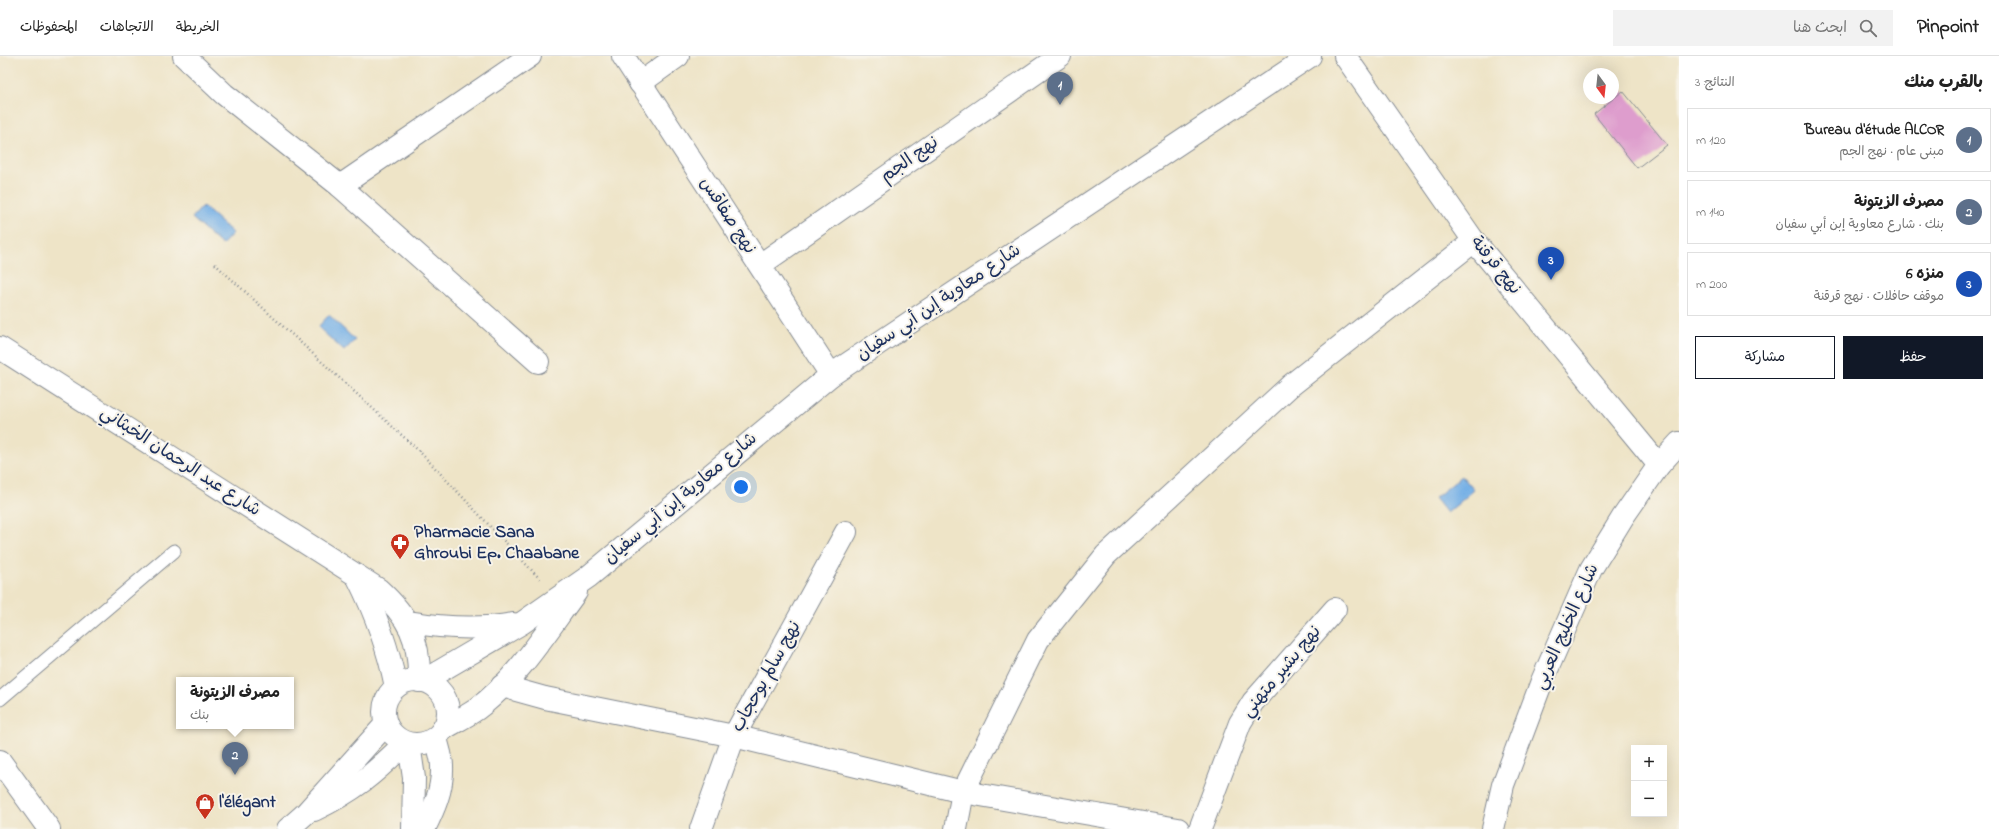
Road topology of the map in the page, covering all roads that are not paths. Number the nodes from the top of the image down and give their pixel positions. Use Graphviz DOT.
graph roads {
  1 [pos="184,56"];
  2 [pos="530,56"];
  3 [pos="623,56"];
  4 [pos="678,56"];
  5 [pos="1060,56"];
  6 [pos="1310,56"];
  7 [pos="1345,56"];
  8 [pos="640,83"];
  9 [pos="340,186"];
  10 [pos="1474,241"];
  11 [pos="760,265"];
  12 [pos="0,348"];
  13 [pos="538,362"];
  14 [pos="832,375"];
  15 [pos="1679,443"];
  16 [pos="1659,465"];
  17 [pos="846,532"];
  18 [pos="174,552"];
  19 [pos="588,577"];
  20 [pos="358,578"];
  21 [pos="1336,609"];
  22 [pos="408,622"];
  23 [pos="522,622"];
  24 [pos="421,681"];
  25 [pos="502,686"];
  26 [pos="396,687"];
  27 [pos="0,699"];
  28 [pos="386,724"];
  29 [pos="440,733"];
  30 [pos="734,736"];
  31 [pos="407,743"];
  32 [pos="0,761"];
  33 [pos="963,792"];
  34 [pos="305,814"];
  35 [pos="49,829"];
  36 [pos="288,829"];
  37 [pos="413,829"];
  38 [pos="424,829"];
  39 [pos="701,829"];
  40 [pos="956,829"];
  41 [pos="1178,829"];
  42 [pos="1200,829"];
  43 [pos="1493,829"];
  1 -- 9 [label="street"];
  2 -- 9 [label="street"];
  3 -- 8 [label="street, نهج صفاقس"];
  4 -- 8 [label="street"];
  5 -- 11 [label="street, نهج الجم"];
  6 -- 14 [label="street, شارع معاوية إبن أبي سفيان"];
  7 -- 10 [label="street, نهج قرقنة"];
  8 -- 11 [label="street, نهج صفاقس"];
  9 -- 13 [label="street"];
  10 -- 16 [label="street, نهج قرقنة"];
  10 -- 33 [label="street"];
  11 -- 14 [label="street, نهج صفاقس"];
  12 -- 20 [label="street, شارع عبد الرحمان الخبثاني"];
  14 -- 19 [label="street, شارع معاوية إبن أبي سفيان"];
  15 -- 16 [label="street, شارع الخليج العربي"];
  16 -- 43 [label="street, شارع الخليج العربي"];
  17 -- 30 [label="street, نهج سالم بوحجاب"];
  18 -- 27 [label="lane"];
  19 -- 23 [label="street, شارع معاوية إبن أبي سفيان"];
  19 -- 25 [label="street, شارع معاوية إبن أبي سفيان"];
  20 -- 22 [label="street, شارع عبد الرحمان الخبثاني"];
  20 -- 26 [label="street"];
  21 -- 42 [label="street, نهج بشير متهني"];
  22 -- 23 [label="street"];
  22 -- 24 [label="street, شارع عبد الرحمان الخبثاني"];
  23 -- 24 [label="street, شارع معاوية إبن أبي سفيان"];
  24 -- 26 [label="street, شارع معاوية إبن أبي سفيان"];
  24 -- 29 [label="street"];
  25 -- 29 [label="street, شارع معاوية إبن أبي سفيان"];
  25 -- 30 [label="street"];
  26 -- 28 [label="street"];
  28 -- 31 [label="street"];
  28 -- 34 [label="street"];
  29 -- 31 [label="street, شارع معاوية إبن أبي سفيان"];
  29 -- 38 [label="street"];
  30 -- 33 [label="street"];
  30 -- 39 [label="street, نهج سالم بوحجاب"];
  31 -- 34 [label="street"];
  31 -- 37 [label="street"];
  32 -- 35 [label="street"];
  33 -- 40 [label="street"];
  33 -- 41 [label="street"];
  34 -- 36 [label="street"];
}
